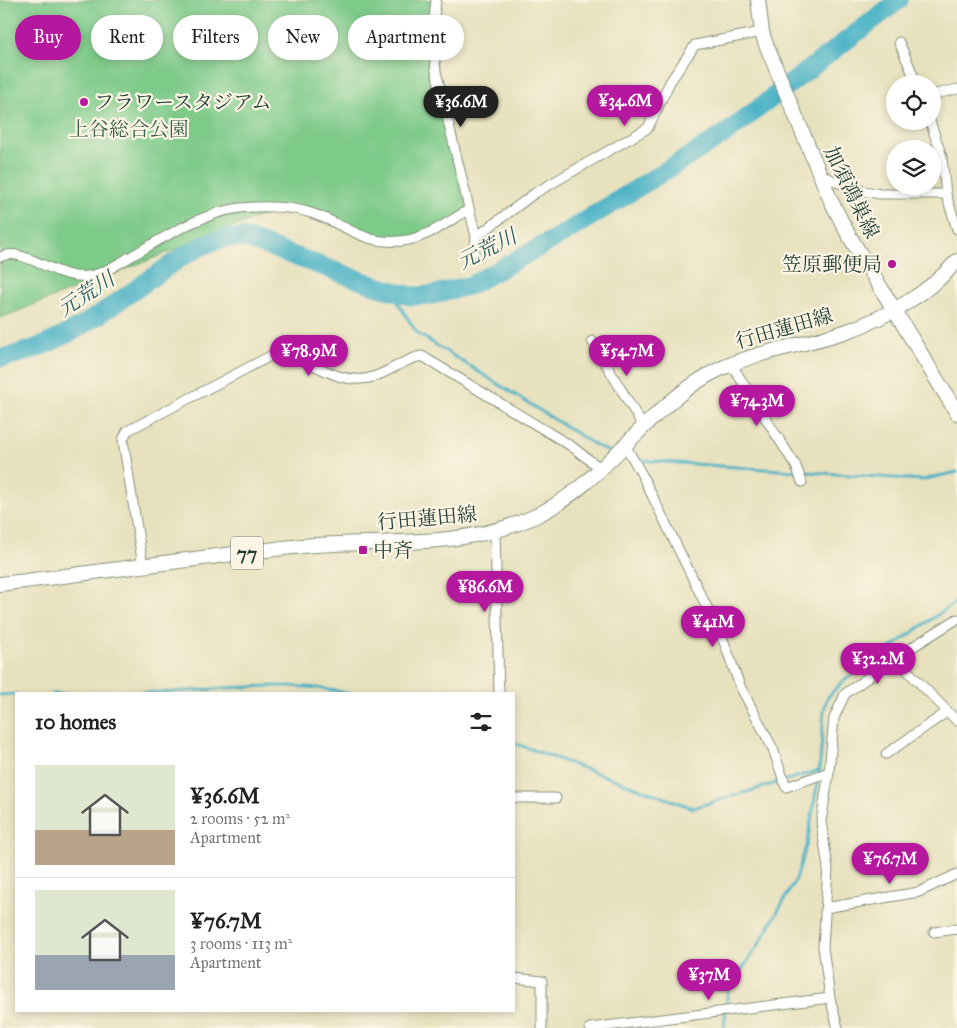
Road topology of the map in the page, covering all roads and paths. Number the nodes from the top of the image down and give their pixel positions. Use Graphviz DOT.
graph roads {
  1 [pos="436,0"];
  2 [pos="758,0"];
  3 [pos="762,32"];
  4 [pos="899,42"];
  5 [pos="913,75"];
  6 [pos="957,89"];
  7 [pos="941,93"];
  8 [pos="933,130"];
  9 [pos="818,174"];
  10 [pos="946,194"];
  11 [pos="468,210"];
  12 [pos="957,229"];
  13 [pos="476,237"];
  14 [pos="474,252"];
  15 [pos="0,256"];
  16 [pos="957,261"];
  17 [pos="894,310"];
  18 [pos="592,341"];
  19 [pos="731,364"];
  20 [pos="957,413"];
  21 [pos="643,426"];
  22 [pos="625,445"];
  23 [pos="600,468"];
  24 [pos="802,482"];
  25 [pos="495,532"];
  26 [pos="143,566"];
  27 [pos="0,584"];
  28 [pos="957,619"];
  29 [pos="895,658"];
  30 [pos="499,692"];
  31 [pos="947,712"];
  32 [pos="957,721"];
  33 [pos="886,754"];
  34 [pos="829,772"];
  35 [pos="515,798"];
  36 [pos="556,798"];
  37 [pos="957,874"];
  38 [pos="826,908"];
  39 [pos="957,929"];
  40 [pos="934,932"];
  41 [pos="515,978"];
  42 [pos="830,998"];
  43 [pos="542,1028"];
  44 [pos="590,1028"];
  45 [pos="838,1028"];
  1 -- 11 [label="street"];
  2 -- 3 [label="main road, 加須鴻巣線"];
  3 -- 9 [label="main road, 加須鴻巣線"];
  3 -- 13 [label="street"];
  4 -- 5 [label="street"];
  6 -- 7 [label="street"];
  8 -- 10 [label="street"];
  9 -- 10 [label="street"];
  9 -- 17 [label="main road, 加須鴻巣線"];
  10 -- 12 [label="street"];
  11 -- 13 [label="street"];
  11 -- 15 [label="street"];
  13 -- 14 [label="street"];
  16 -- 17 [label="main road, 行田蓮田線 / 77"];
  17 -- 19 [label="main road, 行田蓮田線 / 77"];
  17 -- 20 [label="main road, 加須鴻巣線"];
  18 -- 21 [label="street"];
  19 -- 21 [label="main road, 行田蓮田線 / 77"];
  19 -- 24 [label="street"];
  21 -- 22 [label="main road, 行田蓮田線 / 77"];
  22 -- 23 [label="main road, 行田蓮田線 / 77"];
  22 -- 34 [label="street"];
  23 -- 25 [label="main road, 行田蓮田線 / 77"];
  23 -- 26 [label="street"];
  25 -- 26 [label="main road, 行田蓮田線 / 77"];
  25 -- 30 [label="street"];
  26 -- 27 [label="main road, 行田蓮田線 / 77"];
  28 -- 29 [label="street"];
  29 -- 31 [label="street"];
  29 -- 34 [label="street"];
  31 -- 32 [label="street"];
  31 -- 33 [label="street"];
  34 -- 38 [label="street"];
  35 -- 36 [label="street"];
  37 -- 38 [label="street"];
  38 -- 42 [label="street"];
  39 -- 40 [label="street"];
  41 -- 43 [label="street"];
  42 -- 44 [label="street"];
  42 -- 45 [label="street"];
}
